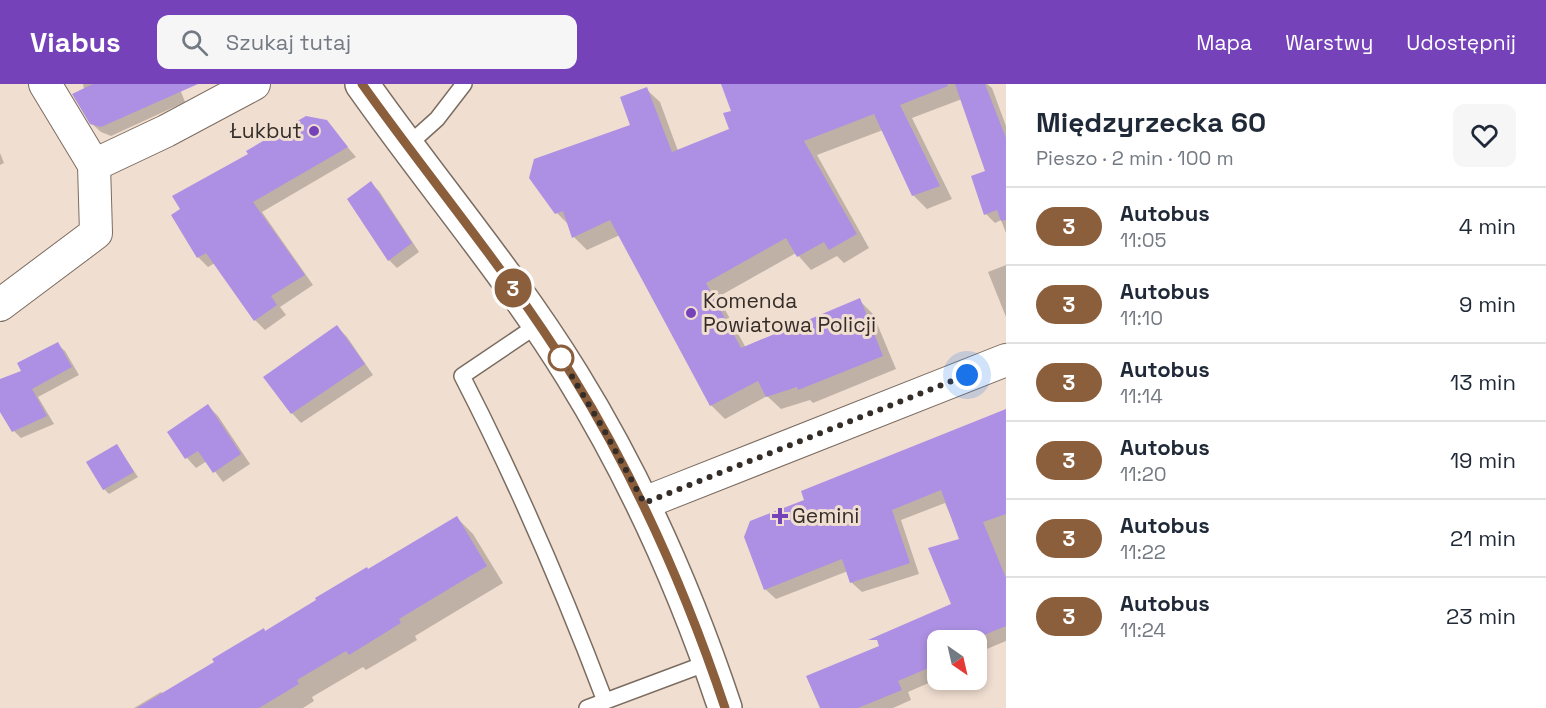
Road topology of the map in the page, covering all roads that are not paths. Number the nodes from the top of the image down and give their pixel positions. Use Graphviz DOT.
graph roads {
  1 [pos="45,84"];
  2 [pos="254,84"];
  3 [pos="362,84"];
  4 [pos="464,84"];
  5 [pos="408,145"];
  6 [pos="94,165"];
  7 [pos="0,306"];
  8 [pos="539,324"];
  9 [pos="1006,360"];
  10 [pos="644,503"];
  11 [pos="710,662"];
  12 [pos="604,701"];
  13 [pos="587,708"];
  14 [pos="725,708"];
  1 -- 6 [label="street"];
  2 -- 6 [label="street"];
  3 -- 5 [label="main road"];
  4 -- 5 [label="lane"];
  5 -- 8 [label="main road"];
  6 -- 7 [label="street"];
  8 -- 10 [label="main road"];
  8 -- 12 [label="lane"];
  9 -- 10 [label="street"];
  10 -- 11 [label="main road"];
  11 -- 12 [label="lane"];
  11 -- 14 [label="main road"];
  12 -- 13 [label="lane"];
}
